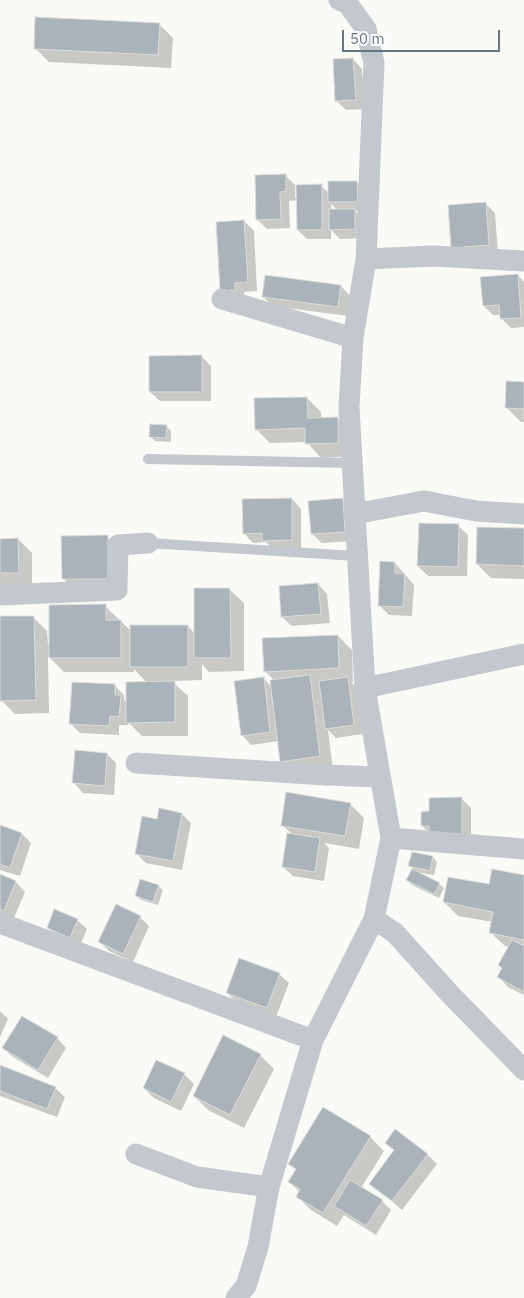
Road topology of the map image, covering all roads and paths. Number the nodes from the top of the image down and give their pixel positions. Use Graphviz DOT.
graph roads {
  1 [pos="339,0"];
  2 [pos="366,259"];
  3 [pos="524,261"];
  4 [pos="222,299"];
  5 [pos="353,338"];
  6 [pos="148,459"];
  7 [pos="352,463"];
  8 [pos="354,514"];
  9 [pos="524,514"];
  10 [pos="148,543"];
  11 [pos="356,556"];
  12 [pos="0,595"];
  13 [pos="524,654"];
  14 [pos="365,688"];
  15 [pos="136,763"];
  16 [pos="380,777"];
  17 [pos="391,838"];
  18 [pos="524,850"];
  19 [pos="374,919"];
  20 [pos="0,923"];
  21 [pos="313,1040"];
  22 [pos="524,1070"];
  23 [pos="136,1154"];
  24 [pos="269,1187"];
  25 [pos="236,1298"];
  1 -- 2 [label="street"];
  2 -- 3 [label="street"];
  2 -- 5 [label="street"];
  4 -- 5 [label="street"];
  5 -- 7 [label="street"];
  6 -- 7 [label="lane"];
  7 -- 8 [label="street"];
  8 -- 9 [label="street"];
  8 -- 11 [label="street"];
  10 -- 11 [label="lane"];
  10 -- 12 [label="street"];
  11 -- 14 [label="street"];
  13 -- 14 [label="street"];
  14 -- 16 [label="street"];
  15 -- 16 [label="street"];
  16 -- 17 [label="street"];
  17 -- 18 [label="street"];
  17 -- 19 [label="street"];
  19 -- 21 [label="street"];
  19 -- 22 [label="street"];
  20 -- 21 [label="street"];
  21 -- 24 [label="street"];
  23 -- 24 [label="street"];
  24 -- 25 [label="street"];
}
